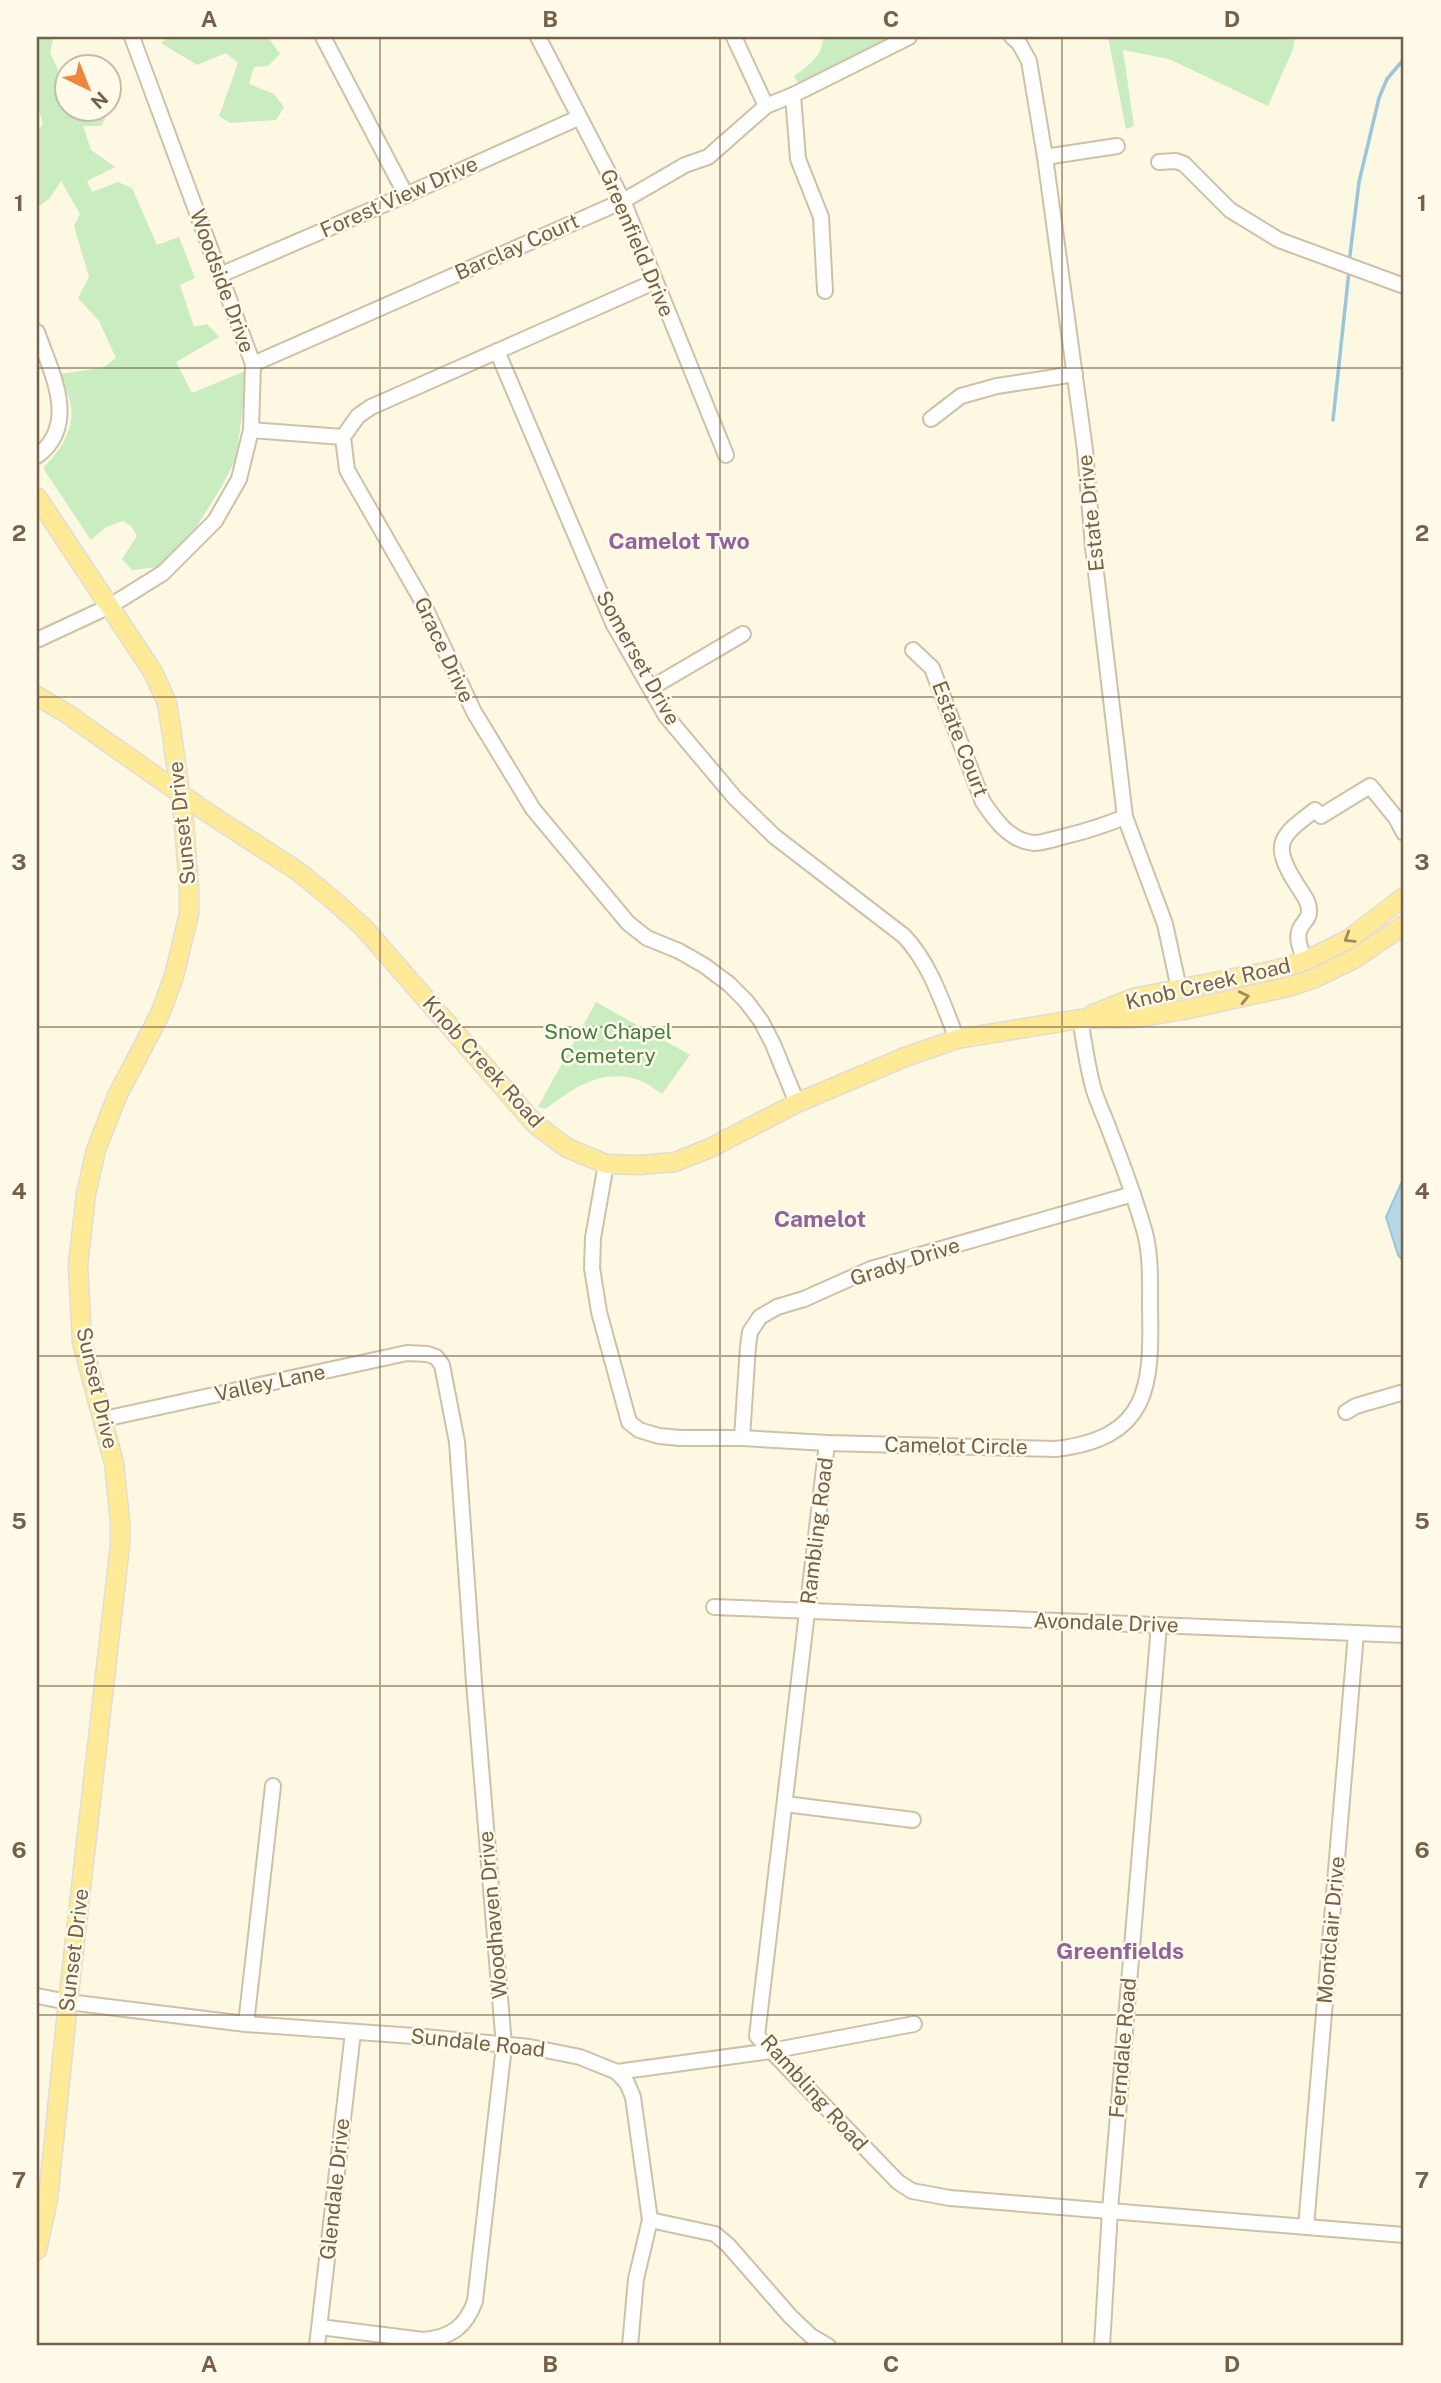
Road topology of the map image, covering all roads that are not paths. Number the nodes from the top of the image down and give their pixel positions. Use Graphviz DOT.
graph roads {
  1 [pos="132,37"];
  2 [pos="323,37"];
  3 [pos="538,37"];
  4 [pos="734,37"];
  5 [pos="909,37"];
  6 [pos="1012,37"];
  7 [pos="793,96"];
  8 [pos="766,106"];
  9 [pos="578,118"];
  10 [pos="1118,146"];
  11 [pos="1045,156"];
  12 [pos="1159,162"];
  13 [pos="406,195"];
  14 [pos="623,201"];
  15 [pos="220,275"];
  16 [pos="654,282"];
  17 [pos="1404,286"];
  18 [pos="825,291"];
  19 [pos="37,332"];
  20 [pos="498,351"];
  21 [pos="253,364"];
  22 [pos="1074,374"];
  23 [pos="931,419"];
  24 [pos="251,430"];
  25 [pos="343,437"];
  26 [pos="726,455"];
  27 [pos="37,456"];
  28 [pos="37,497"];
  29 [pos="110,606"];
  30 [pos="743,634"];
  31 [pos="37,640"];
  32 [pos="913,650"];
  33 [pos="651,688"];
  34 [pos="37,696"];
  35 [pos="181,794"];
  36 [pos="1125,817"];
  37 [pos="1404,833"];
  38 [pos="1404,897"];
  39 [pos="1404,925"];
  40 [pos="1305,961"];
  41 [pos="1313,979"];
  42 [pos="1179,989"];
  43 [pos="1214,1004"];
  44 [pos="1135,1018"];
  45 [pos="1080,1019"];
  46 [pos="957,1039"];
  47 [pos="797,1103"];
  48 [pos="606,1164"];
  49 [pos="1133,1194"];
  50 [pos="436,1357"];
  51 [pos="1404,1392"];
  52 [pos="1346,1412"];
  53 [pos="104,1419"];
  54 [pos="742,1437"];
  55 [pos="827,1443"];
  56 [pos="714,1607"];
  57 [pos="807,1612"];
  58 [pos="1159,1625"];
  59 [pos="1356,1633"];
  60 [pos="1404,1634"];
  61 [pos="273,1786"];
  62 [pos="785,1804"];
  63 [pos="913,1820"];
  64 [pos="37,1996"];
  65 [pos="68,2001"];
  66 [pos="246,2024"];
  67 [pos="914,2024"];
  68 [pos="353,2032"];
  69 [pos="504,2046"];
  70 [pos="771,2051"];
  71 [pos="617,2072"];
  72 [pos="43,2175"];
  73 [pos="1110,2210"];
  74 [pos="650,2220"];
  75 [pos="1306,2227"];
  76 [pos="1404,2235"];
  77 [pos="37,2250"];
  78 [pos="320,2327"];
  79 [pos="317,2346"];
  80 [pos="630,2346"];
  81 [pos="828,2346"];
  82 [pos="1102,2346"];
  1 -- 15 [label="street, Woodside Drive"];
  2 -- 13 [label="street"];
  3 -- 9 [label="street, Greenfield Drive"];
  4 -- 8 [label="street"];
  5 -- 7 [label="street"];
  6 -- 11 [label="street, Estate Drive"];
  7 -- 8 [label="street"];
  7 -- 18 [label="street"];
  8 -- 14 [label="street, Barclay Court"];
  9 -- 13 [label="street, Forest View Drive"];
  9 -- 14 [label="street, Greenfield Drive"];
  10 -- 11 [label="street"];
  11 -- 22 [label="street, Estate Drive"];
  12 -- 17 [label="street"];
  13 -- 15 [label="street, Forest View Drive"];
  14 -- 16 [label="street, Greenfield Drive"];
  14 -- 21 [label="street, Barclay Court"];
  15 -- 21 [label="street, Woodside Drive"];
  16 -- 20 [label="street"];
  16 -- 26 [label="street, Greenfield Drive"];
  19 -- 27 [label="street"];
  20 -- 25 [label="street"];
  20 -- 33 [label="street, Somerset Drive"];
  21 -- 24 [label="street, Woodside Drive"];
  22 -- 23 [label="street"];
  22 -- 36 [label="street, Estate Drive"];
  24 -- 25 [label="street"];
  24 -- 29 [label="street, Woodside Drive"];
  25 -- 47 [label="street, Grace Drive"];
  28 -- 29 [label="main road, Sunset Drive"];
  29 -- 31 [label="street, Woodside Drive"];
  29 -- 35 [label="main road, Sunset Drive"];
  30 -- 33 [label="street"];
  32 -- 36 [label="street, Estate Court"];
  33 -- 46 [label="street, Somerset Drive"];
  34 -- 35 [label="main road, Knob Creek Road"];
  35 -- 48 [label="main road, Knob Creek Road"];
  35 -- 53 [label="main road, Sunset Drive"];
  36 -- 42 [label="street, Estate Drive"];
  37 -- 40 [label="street"];
  38 -- 40 [label="main road, Knob Creek Road, one-way"];
  39 -- 41 [label="main road, Knob Creek Road"];
  40 -- 41 [label="main road"];
  40 -- 42 [label="main road, Knob Creek Road"];
  43 -- 41 [label="main road, Knob Creek Road, one-way"];
  42 -- 43 [label="main road"];
  42 -- 44 [label="main road"];
  42 -- 45 [label="main road, Knob Creek Road"];
  43 -- 44 [label="main road, Knob Creek Road"];
  44 -- 45 [label="main road, Knob Creek Road"];
  45 -- 46 [label="main road, Knob Creek Road"];
  45 -- 49 [label="street, Camelot Circle"];
  46 -- 47 [label="main road, Knob Creek Road"];
  47 -- 48 [label="main road, Knob Creek Road"];
  48 -- 54 [label="street, Camelot Circle"];
  49 -- 54 [label="street, Grady Drive"];
  49 -- 55 [label="street, Camelot Circle"];
  50 -- 53 [label="street, Valley Lane"];
  50 -- 69 [label="street, Woodhaven Drive"];
  51 -- 52 [label="street"];
  53 -- 65 [label="main road, Sunset Drive"];
  54 -- 55 [label="street, Camelot Circle"];
  55 -- 57 [label="street, Rambling Road"];
  56 -- 57 [label="street, Avondale Drive"];
  57 -- 58 [label="street, Avondale Drive"];
  57 -- 62 [label="street, Rambling Road"];
  58 -- 59 [label="street, Avondale Drive"];
  58 -- 73 [label="street, Ferndale Road"];
  59 -- 60 [label="street, Avondale Drive"];
  59 -- 75 [label="street, Montclair Drive"];
  61 -- 66 [label="street"];
  62 -- 63 [label="street"];
  62 -- 70 [label="street, Rambling Road"];
  64 -- 65 [label="street, Sundale Road"];
  65 -- 66 [label="street, Sundale Road"];
  65 -- 72 [label="main road, Sunset Drive"];
  66 -- 68 [label="street, Sundale Road"];
  67 -- 70 [label="street, Sundale Road"];
  68 -- 69 [label="street, Sundale Road"];
  68 -- 78 [label="street, Glendale Drive"];
  69 -- 71 [label="street, Sundale Road"];
  69 -- 78 [label="street, Woodhaven Drive"];
  70 -- 71 [label="street, Sundale Road"];
  70 -- 73 [label="street, Rambling Road"];
  71 -- 74 [label="street"];
  72 -- 77 [label="main road, Sunset Drive"];
  73 -- 75 [label="street, Rambling Road"];
  73 -- 82 [label="street, Ferndale Road"];
  74 -- 80 [label="street"];
  74 -- 81 [label="street"];
  75 -- 76 [label="street, Rambling Road"];
  78 -- 79 [label="street, Glendale Drive"];
}
